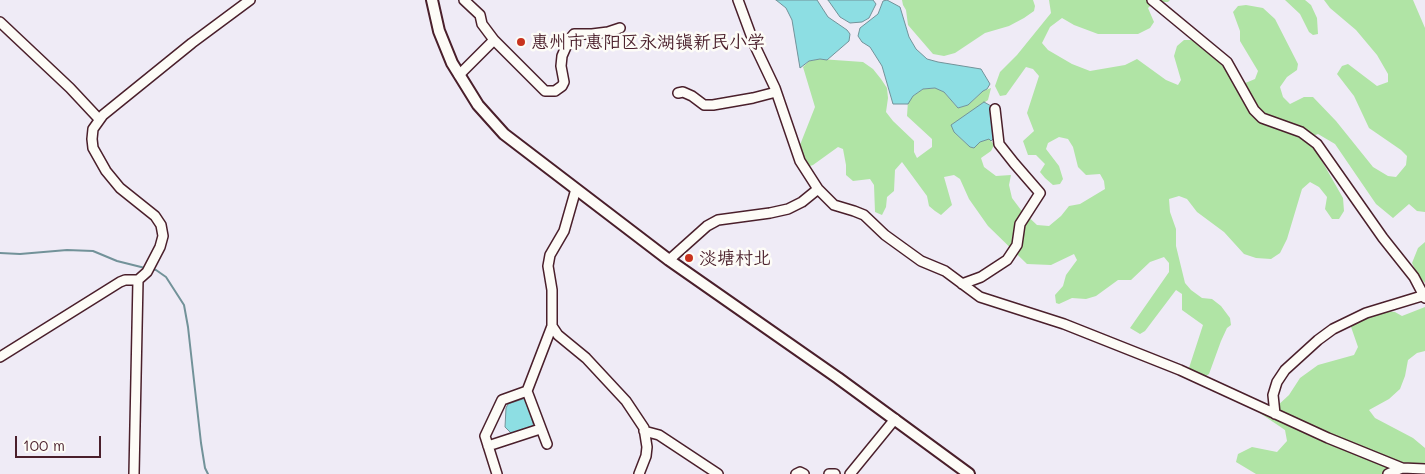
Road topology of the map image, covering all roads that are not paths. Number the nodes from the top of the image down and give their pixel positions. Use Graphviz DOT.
graph roads {
  1 [pos="250,0"];
  2 [pos="432,0"];
  3 [pos="464,0"];
  4 [pos="738,0"];
  5 [pos="1152,0"];
  6 [pos="0,22"];
  7 [pos="620,28"];
  8 [pos="494,40"];
  9 [pos="459,75"];
  10 [pos="776,92"];
  11 [pos="678,93"];
  12 [pos="995,109"];
  13 [pos="99,119"];
  14 [pos="576,189"];
  15 [pos="818,189"];
  16 [pos="669,260"];
  17 [pos="138,280"];
  18 [pos="962,284"];
  19 [pos="1425,296"];
  20 [pos="552,326"];
  21 [pos="0,357"];
  22 [pos="527,391"];
  23 [pos="1275,414"];
  24 [pos="895,419"];
  25 [pos="540,429"];
  26 [pos="644,431"];
  27 [pos="547,444"];
  28 [pos="488,446"];
  29 [pos="1402,468"];
  30 [pos="1425,469"];
  31 [pos="134,474"];
  32 [pos="497,474"];
  33 [pos="639,474"];
  34 [pos="718,474"];
  35 [pos="796,474"];
  36 [pos="804,474"];
  37 [pos="829,474"];
  38 [pos="835,474"];
  39 [pos="850,474"];
  40 [pos="969,474"];
  41 [pos="1388,474"];
  1 -- 13 [label="street"];
  2 -- 9 [label="main road"];
  3 -- 8 [label="street"];
  4 -- 10 [label="street"];
  5 -- 19 [label="street"];
  6 -- 13 [label="street"];
  7 -- 8 [label="street"];
  8 -- 9 [label="street"];
  9 -- 14 [label="main road"];
  10 -- 11 [label="street"];
  10 -- 15 [label="street"];
  12 -- 18 [label="street"];
  13 -- 17 [label="street"];
  14 -- 16 [label="main road"];
  14 -- 20 [label="street"];
  15 -- 16 [label="street"];
  15 -- 18 [label="street"];
  16 -- 24 [label="main road"];
  17 -- 21 [label="street"];
  17 -- 31 [label="street"];
  18 -- 23 [label="street"];
  19 -- 23 [label="street"];
  20 -- 22 [label="street"];
  20 -- 26 [label="street"];
  22 -- 25 [label="street"];
  22 -- 28 [label="street"];
  23 -- 29 [label="street"];
  24 -- 39 [label="street"];
  24 -- 40 [label="main road"];
  25 -- 27 [label="street"];
  25 -- 28 [label="street"];
  26 -- 33 [label="street"];
  26 -- 34 [label="street"];
  28 -- 32 [label="street"];
  29 -- 30 [label="street"];
  29 -- 41 [label="street"];
  35 -- 36 [label="street"];
  37 -- 38 [label="street"];
}
